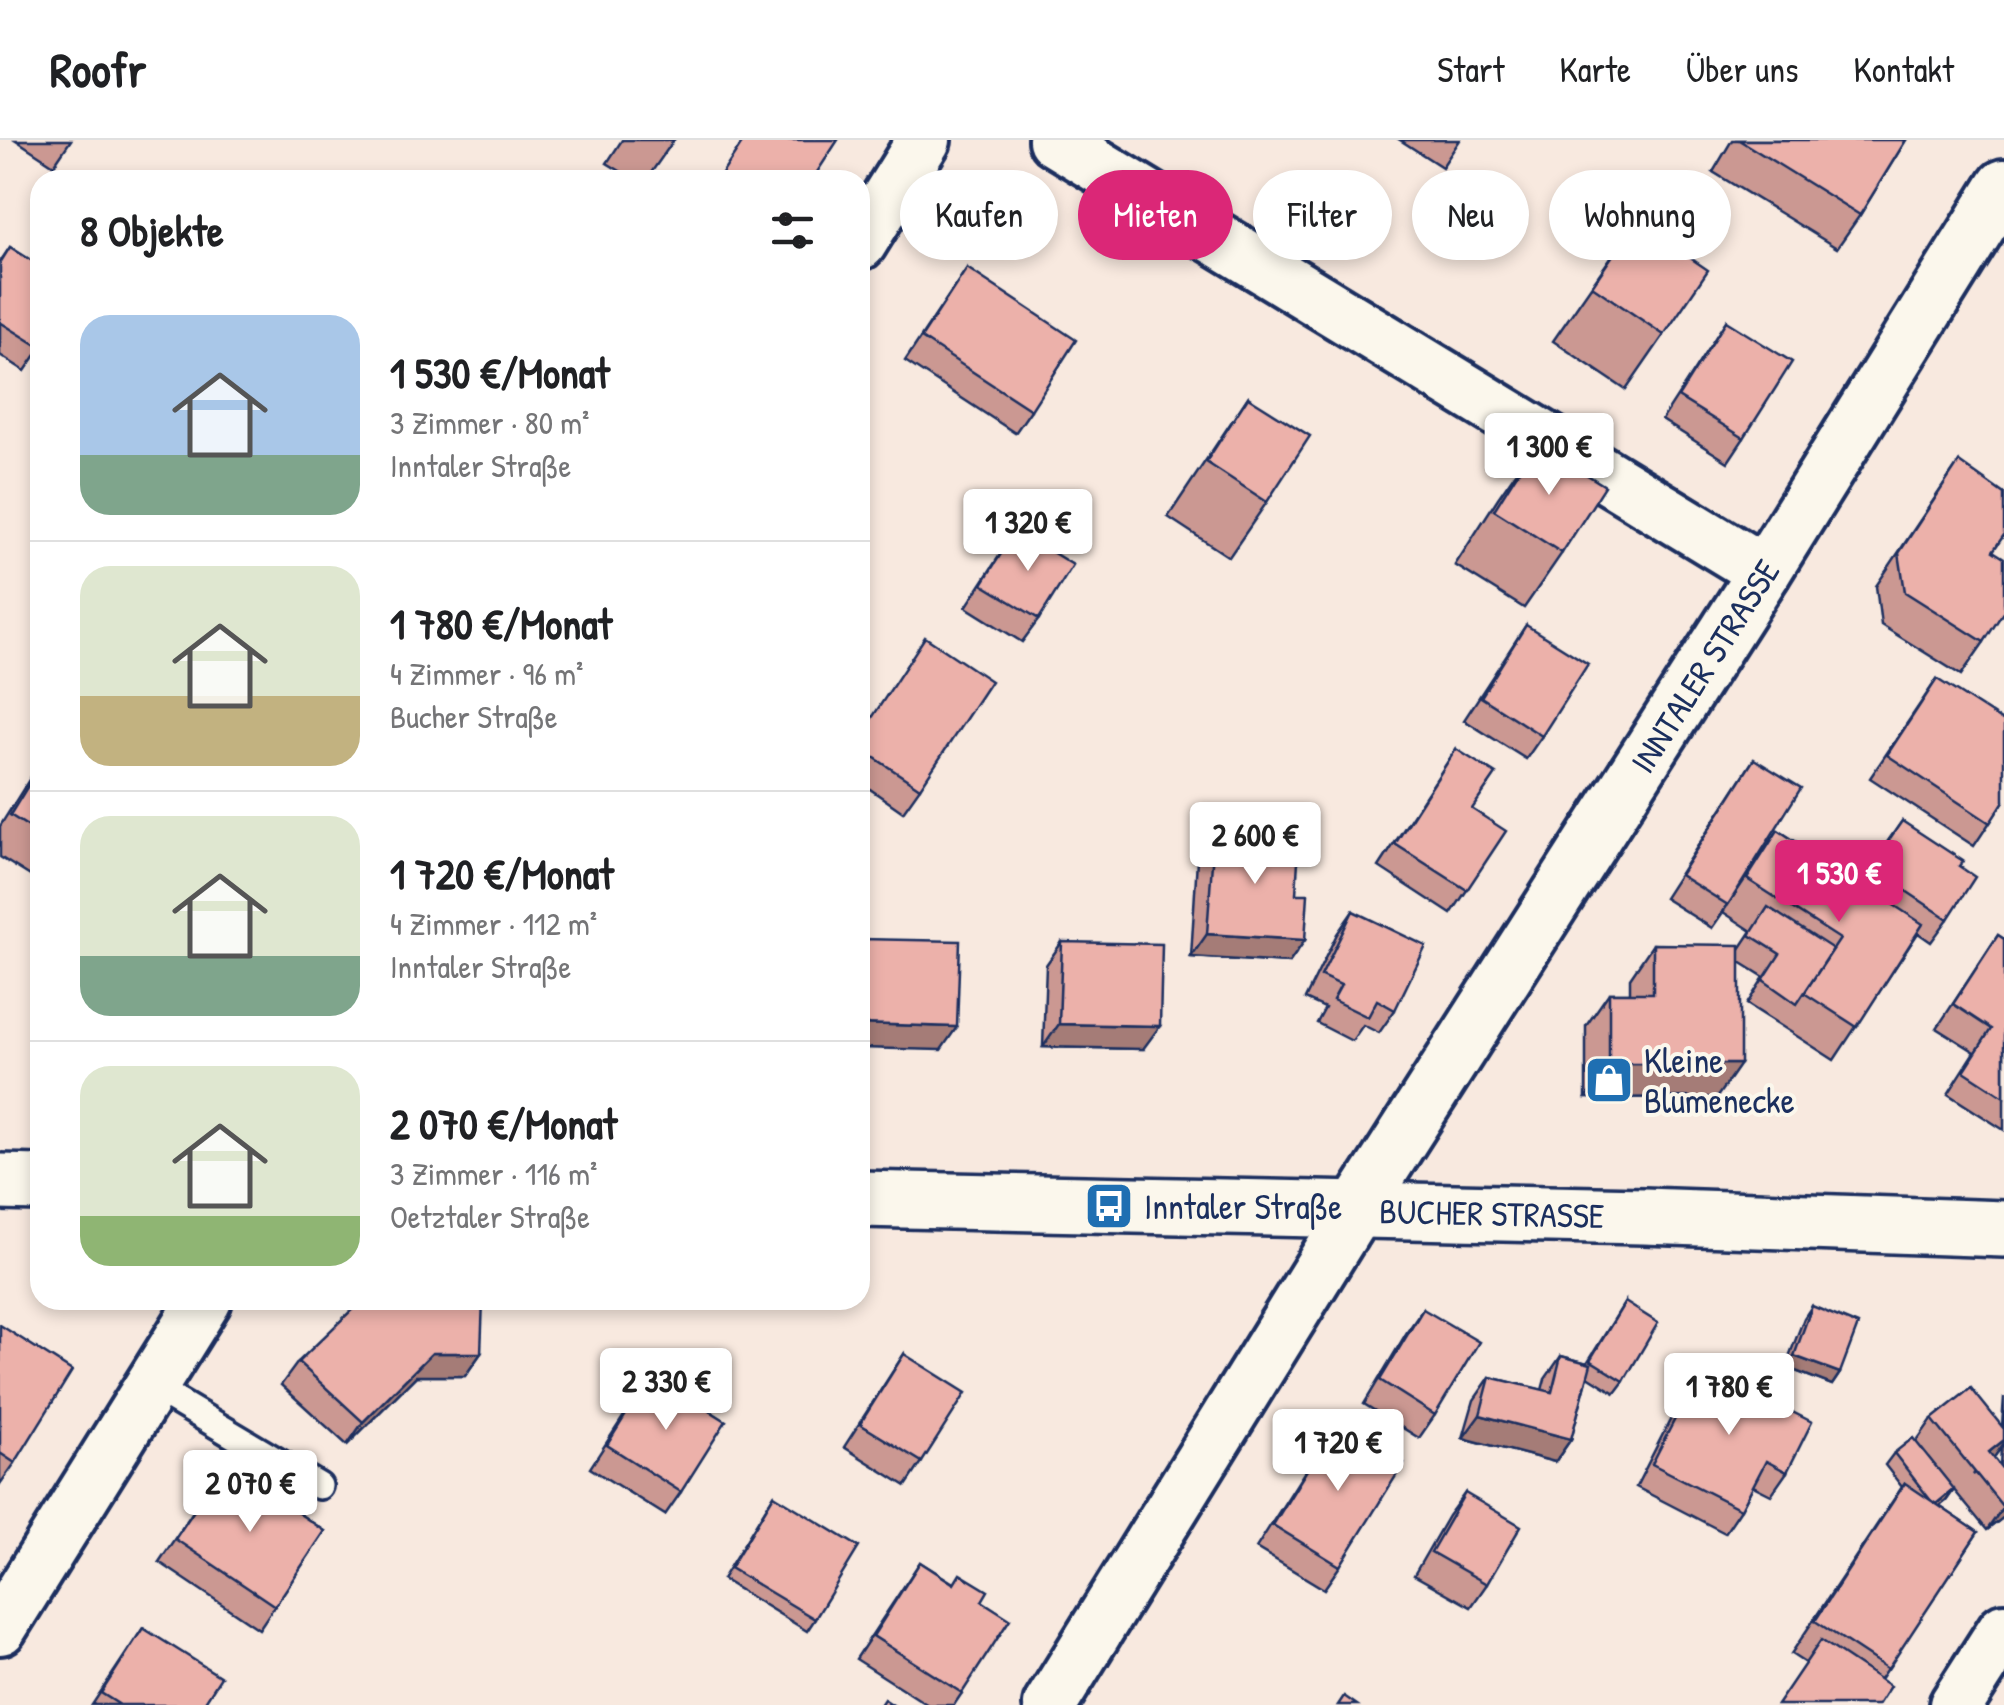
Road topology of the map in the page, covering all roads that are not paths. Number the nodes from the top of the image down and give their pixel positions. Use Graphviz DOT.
graph roads {
  1 [pos="924,140"];
  2 [pos="1055,140"];
  3 [pos="2004,186"];
  4 [pos="870,228"];
  5 [pos="1764,572"];
  6 [pos="0,1182"];
  7 [pos="30,1183"];
  8 [pos="870,1199"];
  9 [pos="1357,1210"];
  10 [pos="2004,1229"];
  11 [pos="199,1310"];
  12 [pos="151,1386"];
  13 [pos="319,1486"];
  14 [pos="0,1628"];
  15 [pos="2004,1630"];
  16 [pos="1050,1705"];
  17 [pos="1956,1705"];
  1 -- 4 [label="street"];
  2 -- 5 [label="street"];
  3 -- 5 [label="street, INNTALER STRASSE"];
  5 -- 9 [label="street, INNTALER STRASSE"];
  6 -- 7 [label="main road"];
  8 -- 9 [label="main road, BUCHER STRASSE"];
  9 -- 10 [label="main road, BUCHER STRASSE"];
  9 -- 16 [label="street, INNTALER STRASSE"];
  11 -- 12 [label="street"];
  12 -- 13 [label="lane"];
  12 -- 14 [label="street"];
  15 -- 17 [label="street"];
}
